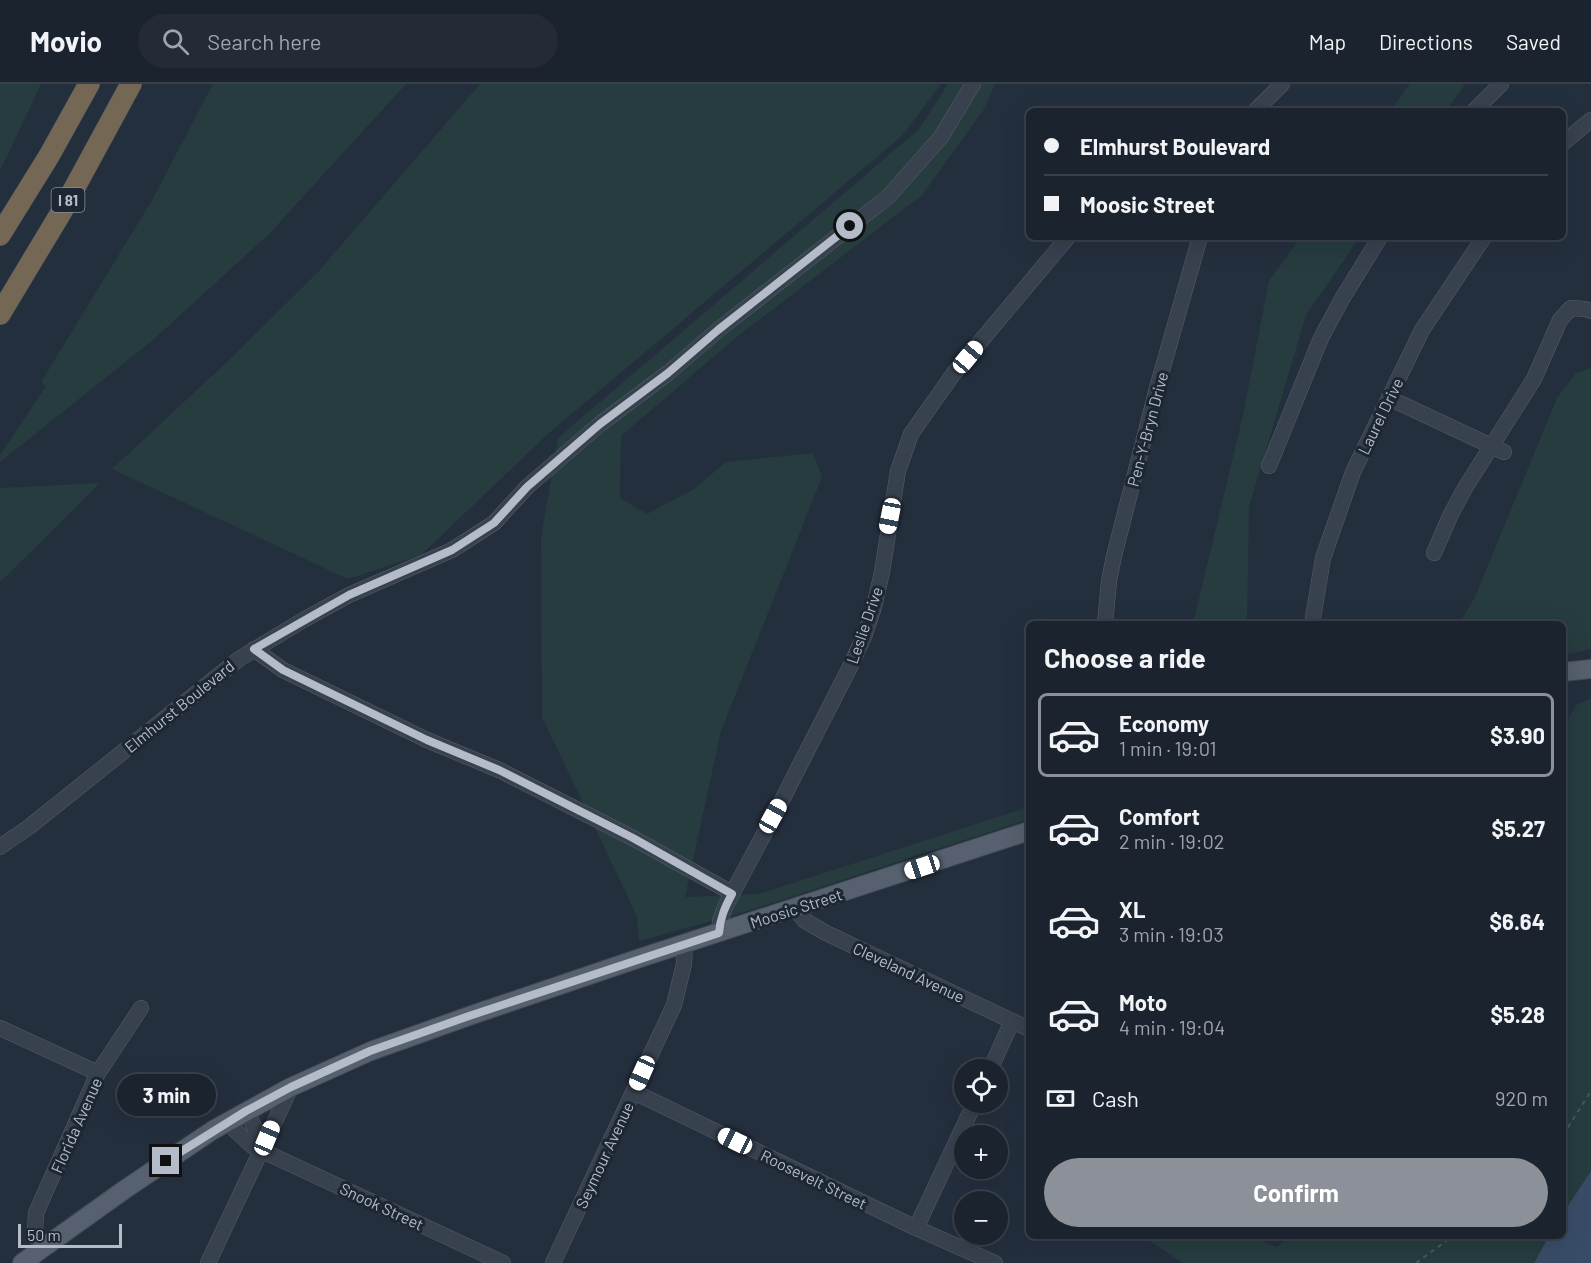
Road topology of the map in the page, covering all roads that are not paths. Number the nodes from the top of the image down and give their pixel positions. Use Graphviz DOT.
graph roads {
  1 [pos="89,84"];
  2 [pos="130,84"];
  3 [pos="973,84"];
  4 [pos="1282,84"];
  5 [pos="1501,84"];
  6 [pos="1258,108"];
  7 [pos="1477,108"];
  8 [pos="1591,120"];
  9 [pos="1566,141"];
  10 [pos="0,235"];
  11 [pos="1065,240"];
  12 [pos="1199,240"];
  13 [pos="1378,240"];
  14 [pos="1482,240"];
  15 [pos="1591,312"];
  16 [pos="0,314"];
  17 [pos="1389,398"];
  18 [pos="1498,449"];
  19 [pos="1269,466"];
  20 [pos="1434,553"];
  21 [pos="1316,620"];
  22 [pos="1105,621"];
  23 [pos="254,649"];
  24 [pos="1591,669"];
  25 [pos="1566,672"];
  26 [pos="1026,832"];
  27 [pos="0,847"];
  28 [pos="732,894"];
  29 [pos="795,908"];
  30 [pos="719,933"];
  31 [pos="685,945"];
  32 [pos="141,1008"];
  33 [pos="1012,1021"];
  34 [pos="0,1028"];
  35 [pos="1026,1028"];
  36 [pos="995,1059"];
  37 [pos="98,1073"];
  38 [pos="291,1087"];
  39 [pos="634,1092"];
  40 [pos="246,1111"];
  41 [pos="970,1113"];
  42 [pos="230,1121"];
  43 [pos="261,1150"];
  44 [pos="916,1228"];
  45 [pos="41,1249"];
  46 [pos="22,1263"];
  47 [pos="208,1263"];
  48 [pos="503,1263"];
  49 [pos="554,1263"];
  50 [pos="995,1263"];
  1 -- 10 [label="highway, I 81"];
  2 -- 16 [label="highway, I 81"];
  3 -- 23 [label="street, Elmhurst Boulevard"];
  4 -- 6 [label="street"];
  5 -- 7 [label="street"];
  8 -- 9 [label="street"];
  11 -- 28 [label="street, Leslie Drive"];
  12 -- 22 [label="street, Pen-Y-Bryn Drive"];
  13 -- 19 [label="street"];
  14 -- 17 [label="street, Laurel Drive"];
  15 -- 18 [label="street"];
  17 -- 18 [label="street"];
  17 -- 21 [label="street, Laurel Drive"];
  18 -- 20 [label="street"];
  23 -- 27 [label="street, Elmhurst Boulevard"];
  23 -- 28 [label="street"];
  24 -- 25 [label="main road"];
  26 -- 29 [label="main road, Moosic Street"];
  28 -- 30 [label="street, Leslie Drive"];
  29 -- 30 [label="main road, Moosic Street"];
  29 -- 33 [label="street, Cleveland Avenue"];
  30 -- 31 [label="main road, Moosic Street"];
  31 -- 38 [label="main road, Moosic Street"];
  31 -- 39 [label="street, Seymour Avenue"];
  32 -- 37 [label="street, Florida Avenue"];
  33 -- 35 [label="street, Cleveland Avenue"];
  33 -- 36 [label="street"];
  34 -- 37 [label="street"];
  37 -- 45 [label="street, Florida Avenue"];
  38 -- 40 [label="main road, Moosic Street"];
  38 -- 43 [label="street"];
  39 -- 44 [label="street, Roosevelt Street"];
  39 -- 49 [label="street, Seymour Avenue"];
  40 -- 42 [label="main road, Moosic Street"];
  40 -- 43 [label="street"];
  41 -- 44 [label="street"];
  42 -- 43 [label="street, Snook Street"];
  42 -- 45 [label="main road, Moosic Street"];
  43 -- 47 [label="street"];
  43 -- 48 [label="street, Snook Street"];
  44 -- 50 [label="street, Roosevelt Street"];
  45 -- 46 [label="main road, Moosic Street"];
}
